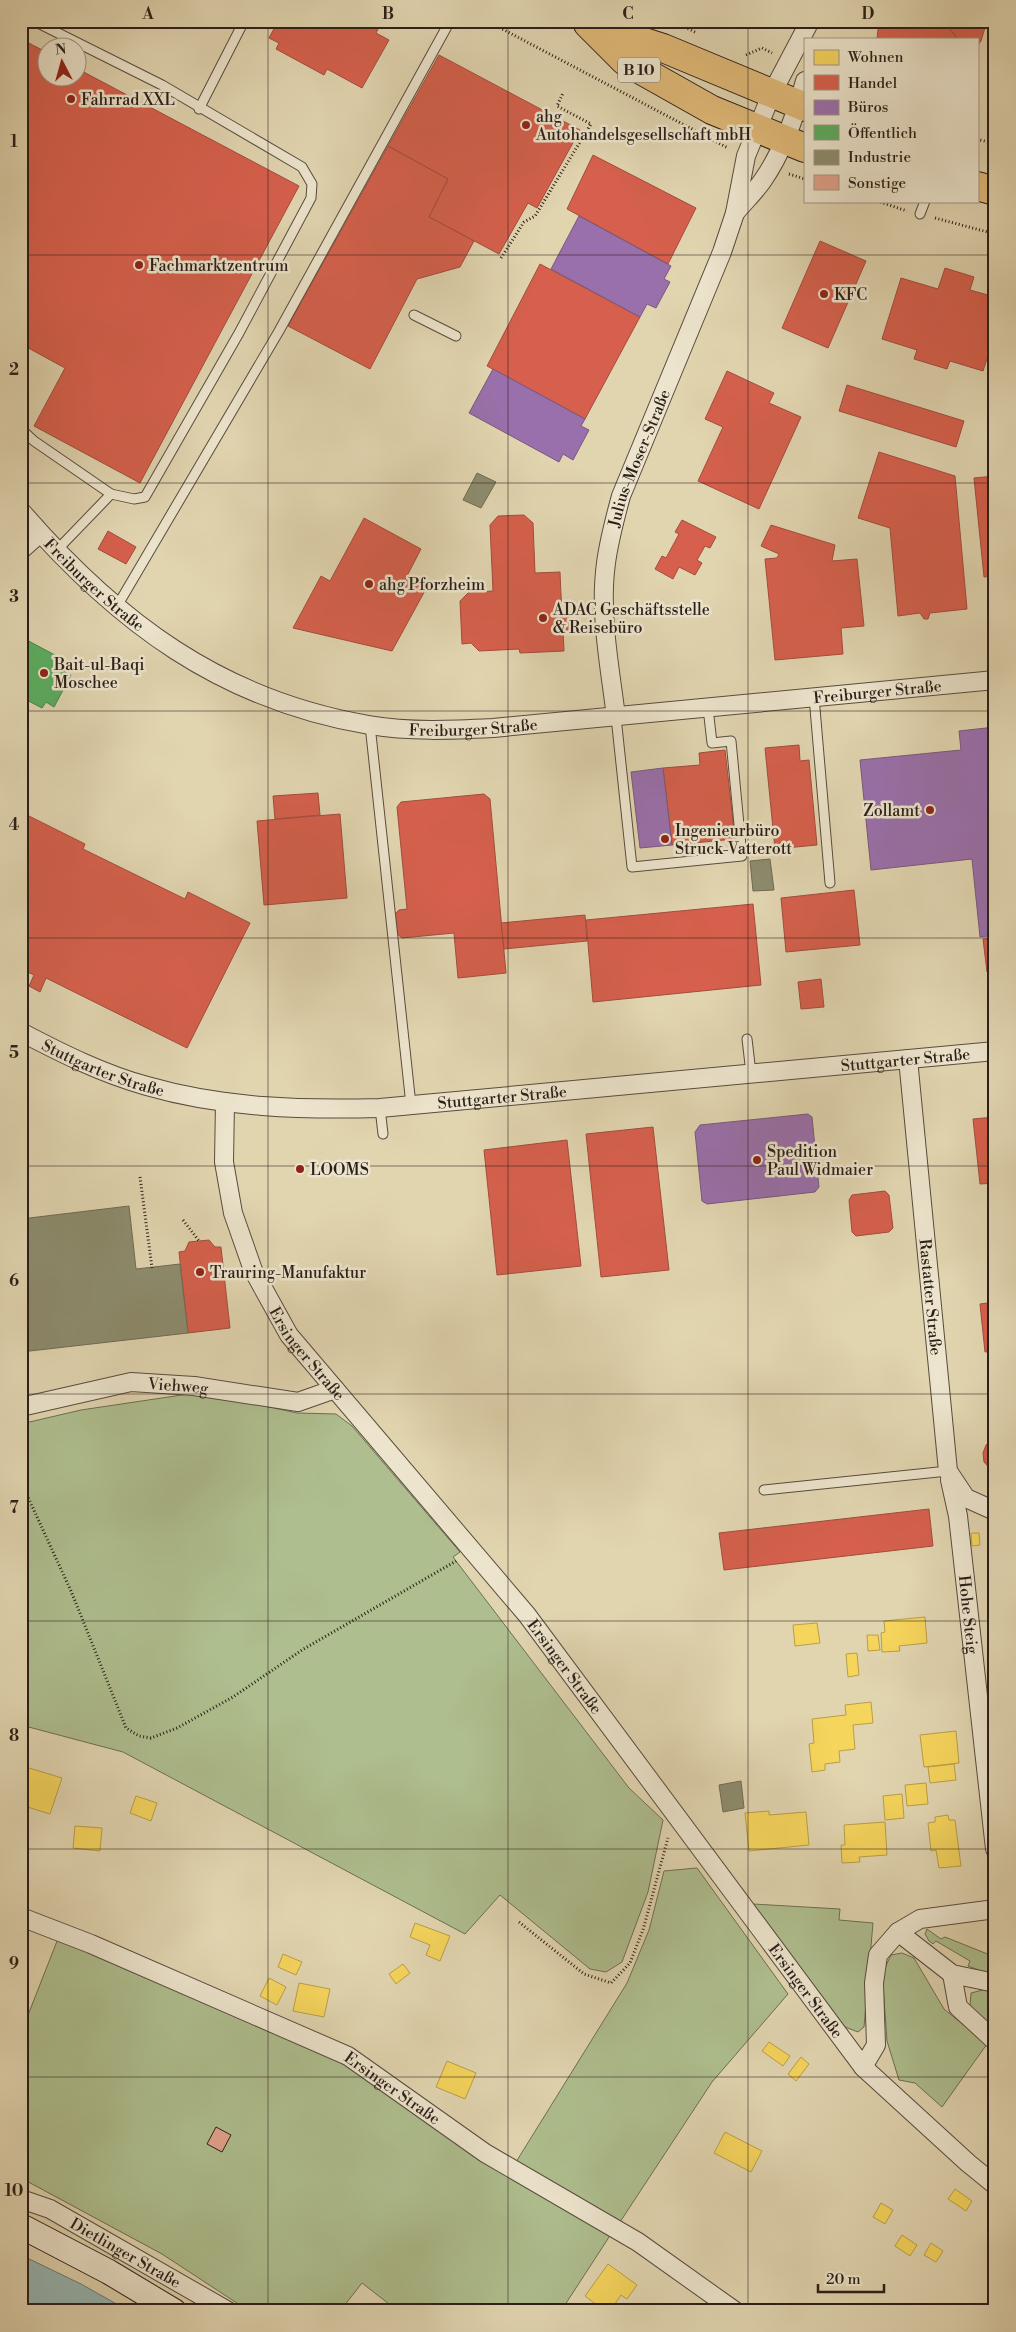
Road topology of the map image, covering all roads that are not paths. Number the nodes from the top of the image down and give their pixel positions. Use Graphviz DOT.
graph roads {
  1 [pos="34,21"];
  2 [pos="244,21"];
  3 [pos="450,21"];
  4 [pos="810,21"];
  5 [pos="818,21"];
  6 [pos="585,23"];
  7 [pos="816,38"];
  8 [pos="772,93"];
  9 [pos="803,97"];
  10 [pos="199,108"];
  11 [pos="757,130"];
  12 [pos="794,144"];
  13 [pos="978,186"];
  14 [pos="995,191"];
  15 [pos="925,202"];
  16 [pos="735,213"];
  17 [pos="920,214"];
  18 [pos="414,315"];
  19 [pos="456,336"];
  20 [pos="21,429"];
  21 [pos="111,494"];
  22 [pos="21,511"];
  23 [pos="40,533"];
  24 [pos="21,550"];
  25 [pos="57,550"];
  26 [pos="116,608"];
  27 [pos="995,680"];
  28 [pos="814,697"];
  29 [pos="708,708"];
  30 [pos="616,717"];
  31 [pos="370,725"];
  32 [pos="830,883"];
  33 [pos="21,1032"];
  34 [pos="747,1039"];
  35 [pos="995,1051"];
  36 [pos="908,1059"];
  37 [pos="751,1073"];
  38 [pos="225,1102"];
  39 [pos="411,1105"];
  40 [pos="380,1108"];
  41 [pos="383,1134"];
  42 [pos="335,1389"];
  43 [pos="21,1407"];
  44 [pos="948,1472"];
  45 [pos="764,1490"];
  46 [pos="995,1511"];
  47 [pos="995,1849"];
  48 [pos="995,1908"];
  49 [pos="21,1917"];
  50 [pos="898,1932"];
  51 [pos="952,1974"];
  52 [pos="995,1983"];
  53 [pos="995,2041"];
  54 [pos="863,2067"];
  55 [pos="995,2185"];
  56 [pos="21,2199"];
  57 [pos="21,2226"];
  58 [pos="174,2311"];
  59 [pos="228,2311"];
  60 [pos="735,2311"];
  1 -- 10 [label="lane"];
  2 -- 10 [label="lane"];
  3 -- 26 [label="lane"];
  4 -- 8 [label="street, Julius-Moser-Straße"];
  5 -- 7 [label="street"];
  6 -- 8 [label="main road, B 10"];
  6 -- 11 [label="main road, B 10"];
  8 -- 9 [label="main road, B 10"];
  8 -- 11 [label="street, Julius-Moser-Straße"];
  9 -- 12 [label="street, Julius-Moser-Straße"];
  10 -- 21 [label="lane"];
  11 -- 12 [label="main road, B 10"];
  11 -- 16 [label="street, Julius-Moser-Straße"];
  12 -- 16 [label="street, Julius-Moser-Straße"];
  13 -- 14 [label="main road"];
  15 -- 17 [label="lane"];
  16 -- 30 [label="street, Julius-Moser-Straße"];
  18 -- 19 [label="lane"];
  20 -- 21 [label="lane"];
  21 -- 25 [label="lane"];
  22 -- 23 [label="street, Freiburger Straße"];
  23 -- 24 [label="street"];
  23 -- 25 [label="street, Freiburger Straße"];
  25 -- 26 [label="street, Freiburger Straße"];
  26 -- 31 [label="street, Freiburger Straße"];
  27 -- 28 [label="street, Freiburger Straße"];
  28 -- 29 [label="street, Freiburger Straße"];
  28 -- 32 [label="lane"];
  29 -- 30 [label="street, Freiburger Straße"];
  29 -- 30 [label="lane"];
  30 -- 31 [label="street, Freiburger Straße"];
  31 -- 39 [label="lane"];
  33 -- 38 [label="street, Stuttgarter Straße"];
  34 -- 37 [label="lane"];
  35 -- 36 [label="street, Stuttgarter Straße"];
  36 -- 37 [label="street, Stuttgarter Straße"];
  36 -- 44 [label="street, Rastatter Straße"];
  37 -- 39 [label="street, Stuttgarter Straße"];
  38 -- 40 [label="street, Stuttgarter Straße"];
  38 -- 42 [label="street, Ersinger Straße"];
  39 -- 40 [label="street, Stuttgarter Straße"];
  40 -- 41 [label="lane"];
  42 -- 43 [label="street, Viehweg"];
  42 -- 54 [label="street, Ersinger Straße"];
  44 -- 45 [label="lane"];
  44 -- 46 [label="street, Rastatter Straße"];
  44 -- 47 [label="street, Hohe Steig"];
  48 -- 50 [label="street"];
  49 -- 60 [label="street, Ersinger Straße"];
  50 -- 51 [label="street"];
  50 -- 54 [label="street"];
  51 -- 52 [label="street"];
  51 -- 53 [label="street"];
  54 -- 55 [label="street, Ersinger Straße"];
  56 -- 59 [label="street, Dietlinger Straße"];
  57 -- 58 [label="main road, Dietlinger Straße"];
}
